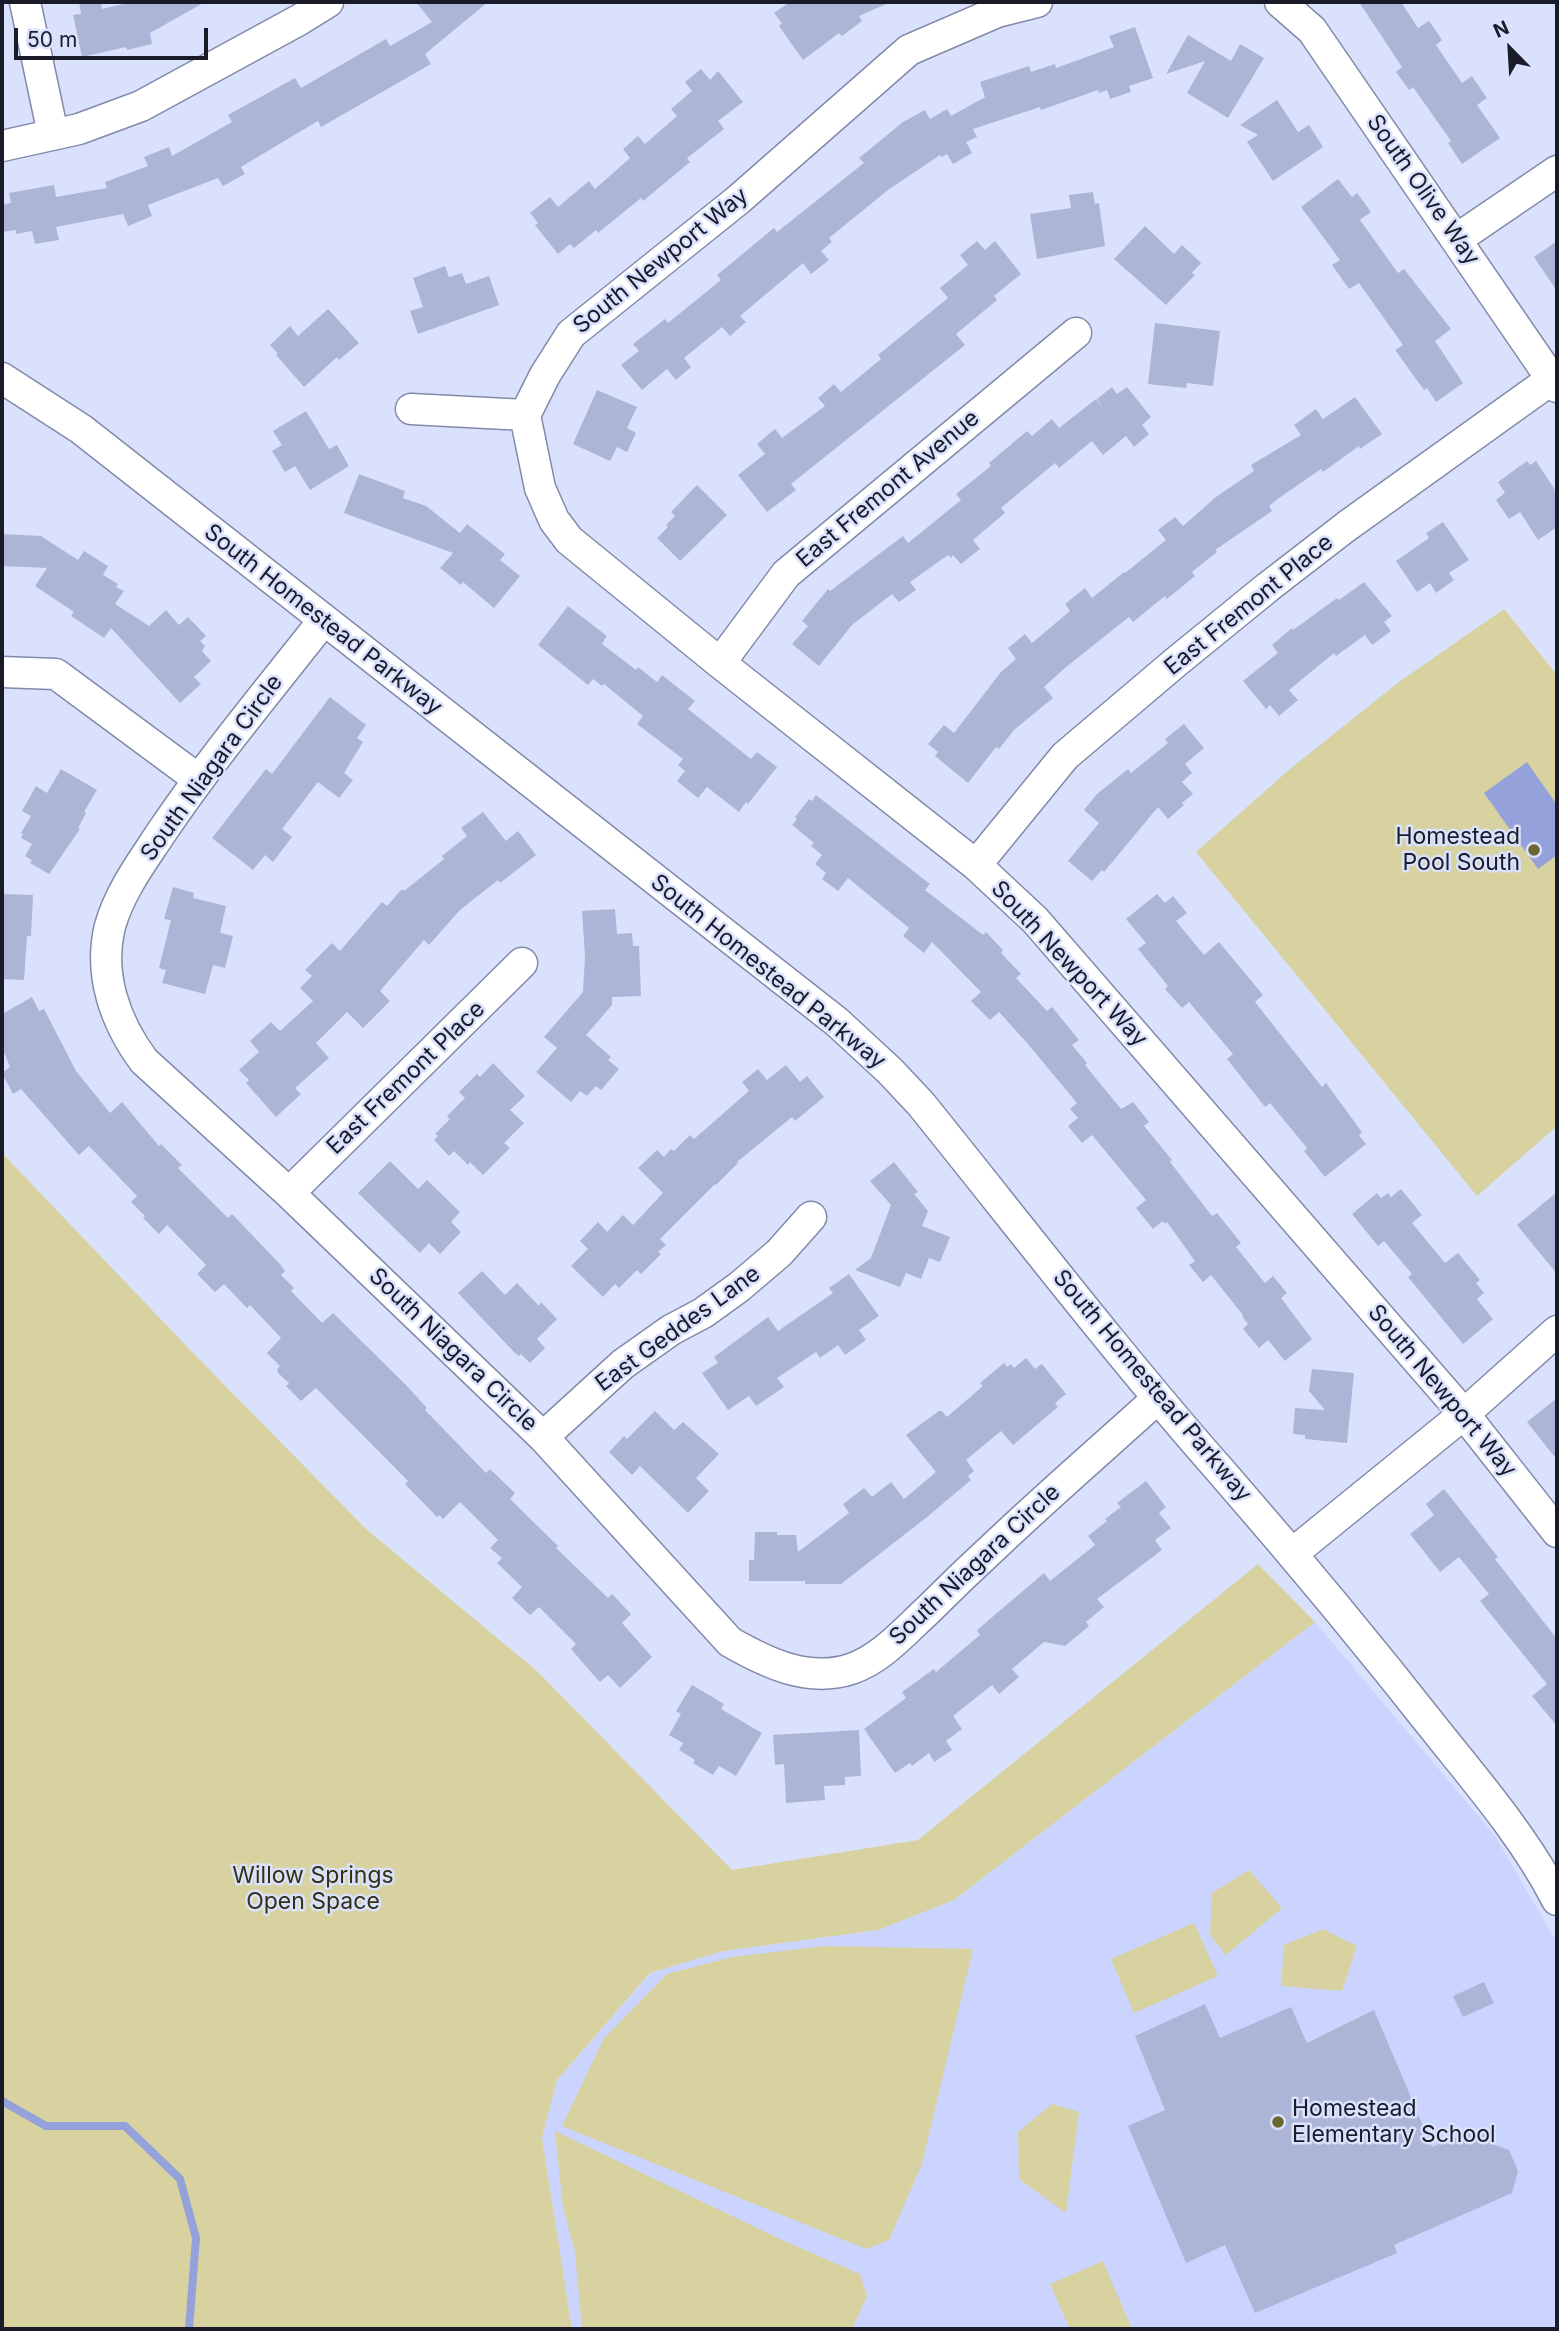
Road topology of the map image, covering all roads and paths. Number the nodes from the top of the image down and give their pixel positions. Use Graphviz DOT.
graph roads {
  1 [pos="25,2"];
  2 [pos="328,2"];
  3 [pos="1037,2"];
  4 [pos="1280,2"];
  5 [pos="53,134"];
  6 [pos="2,146"];
  7 [pos="1557,172"];
  8 [pos="1457,239"];
  9 [pos="1076,333"];
  10 [pos="2,378"];
  11 [pos="1554,383"];
  12 [pos="411,409"];
  13 [pos="525,415"];
  14 [pos="323,621"];
  15 [pos="720,663"];
  16 [pos="2,672"];
  17 [pos="198,779"];
  18 [pos="976,864"];
  19 [pos="522,964"];
  20 [pos="289,1193"];
  21 [pos="811,1217"];
  22 [pos="1557,1331"];
  23 [pos="1158,1398"];
  24 [pos="1464,1414"];
  25 [pos="543,1437"];
  26 [pos="1557,1532"];
  27 [pos="1293,1553"];
  28 [pos="1557,1900"];
  1 -- 5 [label="street"];
  2 -- 5 [label="street"];
  3 -- 13 [label="street, South Newport Way"];
  4 -- 8 [label="street, South Olive Way"];
  5 -- 6 [label="street"];
  7 -- 8 [label="street"];
  8 -- 11 [label="street, South Olive Way"];
  9 -- 15 [label="street, East Fremont Avenue"];
  10 -- 14 [label="street, South Homestead Parkway"];
  11 -- 18 [label="street, East Fremont Place"];
  12 -- 13 [label="street"];
  13 -- 15 [label="street, South Newport Way"];
  14 -- 17 [label="street, South Niagara Circle"];
  14 -- 23 [label="street, South Homestead Parkway"];
  15 -- 18 [label="street, South Newport Way"];
  16 -- 17 [label="street"];
  17 -- 20 [label="street, South Niagara Circle"];
  18 -- 24 [label="street, South Newport Way"];
  19 -- 20 [label="street, East Fremont Place"];
  20 -- 25 [label="street, South Niagara Circle"];
  21 -- 25 [label="street, East Geddes Lane"];
  22 -- 24 [label="street"];
  23 -- 25 [label="street, South Niagara Circle"];
  23 -- 27 [label="street, South Homestead Parkway"];
  24 -- 26 [label="street, South Newport Way"];
  24 -- 27 [label="street"];
  27 -- 28 [label="street, South Homestead Parkway"];
}
